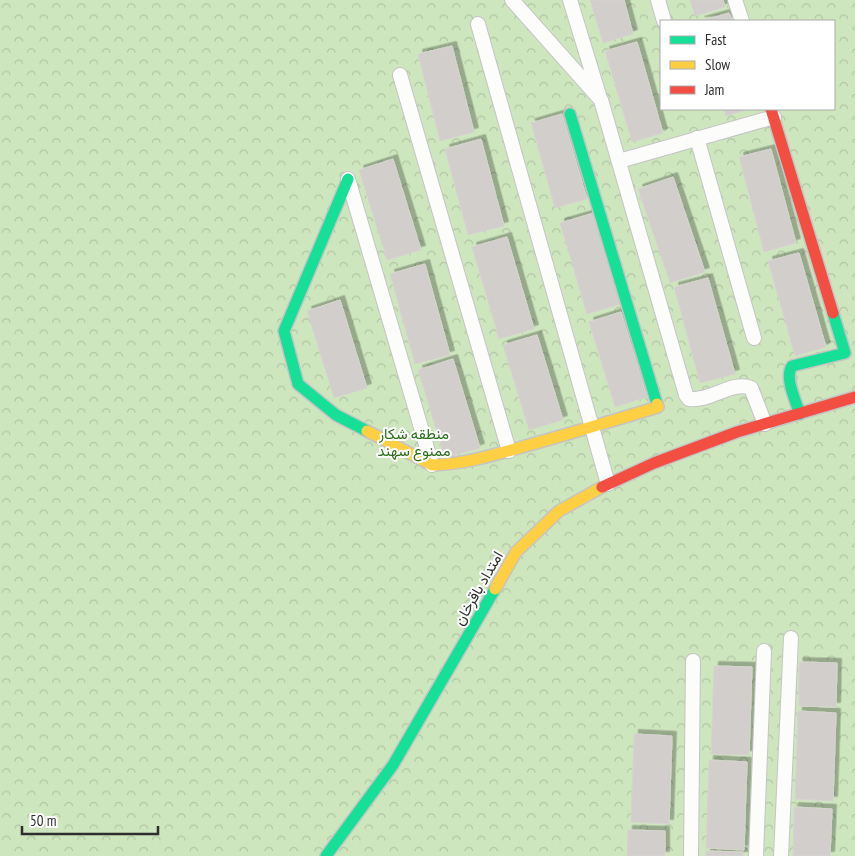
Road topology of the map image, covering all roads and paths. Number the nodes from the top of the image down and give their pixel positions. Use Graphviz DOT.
graph roads {
  1 [pos="512,0"];
  2 [pos="570,0"];
  3 [pos="658,0"];
  4 [pos="735,0"];
  5 [pos="664,20"];
  6 [pos="742,20"];
  7 [pos="478,24"];
  8 [pos="400,75"];
  9 [pos="601,100"];
  10 [pos="772,113"];
  11 [pos="570,114"];
  12 [pos="697,138"];
  13 [pos="619,161"];
  14 [pos="348,179"];
  15 [pos="754,338"];
  16 [pos="855,397"];
  17 [pos="800,414"];
  18 [pos="764,424"];
  19 [pos="592,427"];
  20 [pos="509,451"];
  21 [pos="432,465"];
  22 [pos="608,484"];
  23 [pos="791,638"];
  24 [pos="764,651"];
  25 [pos="693,661"];
  26 [pos="326,856"];
  27 [pos="691,856"];
  28 [pos="756,856"];
  29 [pos="781,856"];
  1 -- 9 [label="street"];
  2 -- 9 [label="street"];
  3 -- 5 [label="street"];
  4 -- 6 [label="street"];
  7 -- 19 [label="street"];
  8 -- 20 [label="street"];
  9 -- 13 [label="street"];
  10 -- 12 [label="street"];
  10 -- 17 [label="street"];
  11 -- 19 [label="street"];
  12 -- 13 [label="street"];
  12 -- 15 [label="street"];
  13 -- 18 [label="street"];
  14 -- 21 [label="street"];
  14 -- 21 [label="street"];
  16 -- 17 [label="street, امتداد باقرخان"];
  17 -- 18 [label="street, امتداد باقرخان"];
  18 -- 22 [label="street, امتداد باقرخان"];
  19 -- 20 [label="street"];
  19 -- 22 [label="street"];
  20 -- 21 [label="street"];
  22 -- 26 [label="street, امتداد باقرخان"];
  23 -- 29 [label="street"];
  24 -- 28 [label="street"];
  25 -- 27 [label="street"];
}
